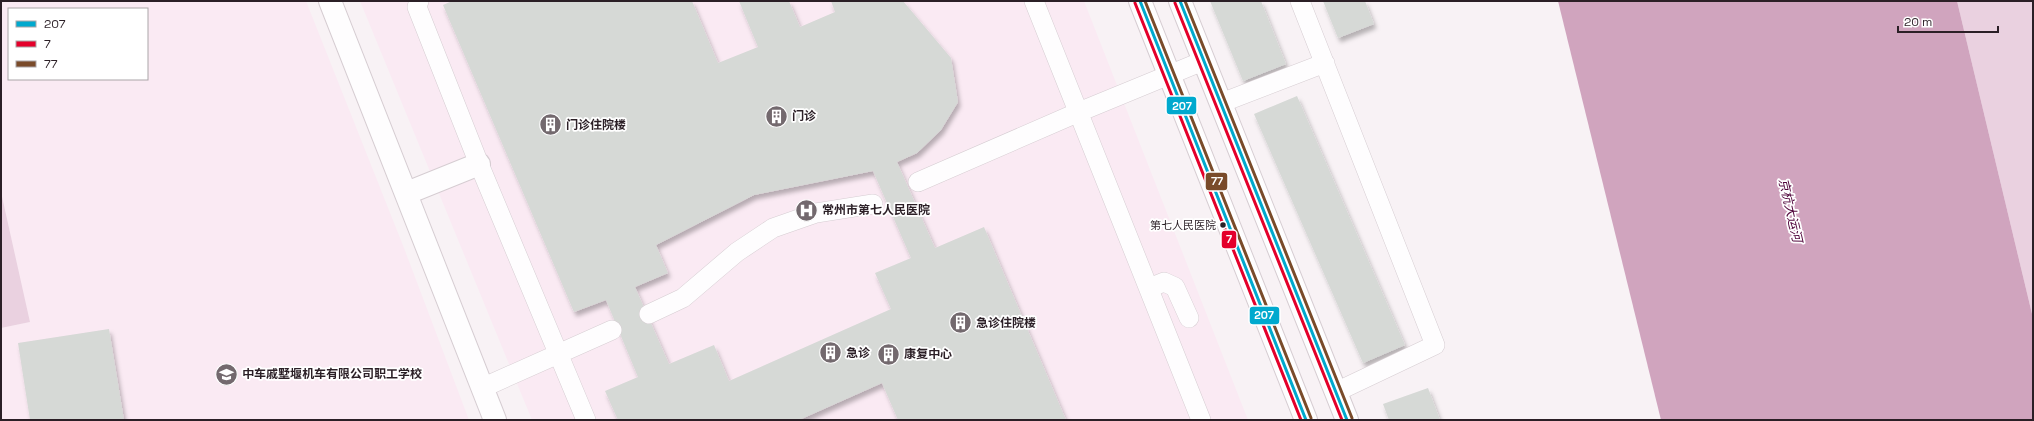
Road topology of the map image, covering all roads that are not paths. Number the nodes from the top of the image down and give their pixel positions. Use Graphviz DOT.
graph roads {
  1 [pos="330,1"];
  2 [pos="419,1"];
  3 [pos="1034,1"];
  4 [pos="1140,1"];
  5 [pos="1180,1"];
  6 [pos="1300,1"];
  7 [pos="1203,61"];
  8 [pos="1325,63"];
  9 [pos="1170,76"];
  10 [pos="1220,103"];
  11 [pos="1079,112"];
  12 [pos="479,164"];
  13 [pos="918,182"];
  14 [pos="407,193"];
  15 [pos="873,204"];
  16 [pos="1149,288"];
  17 [pos="648,314"];
  18 [pos="1189,318"];
  19 [pos="612,330"];
  20 [pos="558,355"];
  21 [pos="482,388"];
  22 [pos="1336,392"];
  23 [pos="495,420"];
  24 [pos="586,420"];
  25 [pos="1201,420"];
  26 [pos="1306,420"];
  27 [pos="1347,420"];
  1 -- 14 [label="main road"];
  2 -- 12 [label="lane"];
  3 -- 11 [label="lane"];
  4 -- 9 [label="main road"];
  5 -- 7 [label="main road"];
  6 -- 8 [label="lane"];
  7 -- 9 [label="lane"];
  7 -- 10 [label="main road"];
  8 -- 10 [label="lane"];
  8 -- 22 [label="lane"];
  9 -- 11 [label="lane"];
  9 -- 26 [label="main road"];
  10 -- 22 [label="main road"];
  11 -- 13 [label="lane"];
  11 -- 16 [label="lane"];
  12 -- 14 [label="main road"];
  12 -- 20 [label="lane"];
  14 -- 21 [label="main road"];
  15 -- 17 [label="lane"];
  16 -- 18 [label="lane"];
  16 -- 25 [label="lane"];
  19 -- 20 [label="lane"];
  20 -- 21 [label="lane"];
  20 -- 24 [label="lane"];
  21 -- 23 [label="main road"];
  22 -- 27 [label="main road"];
}
